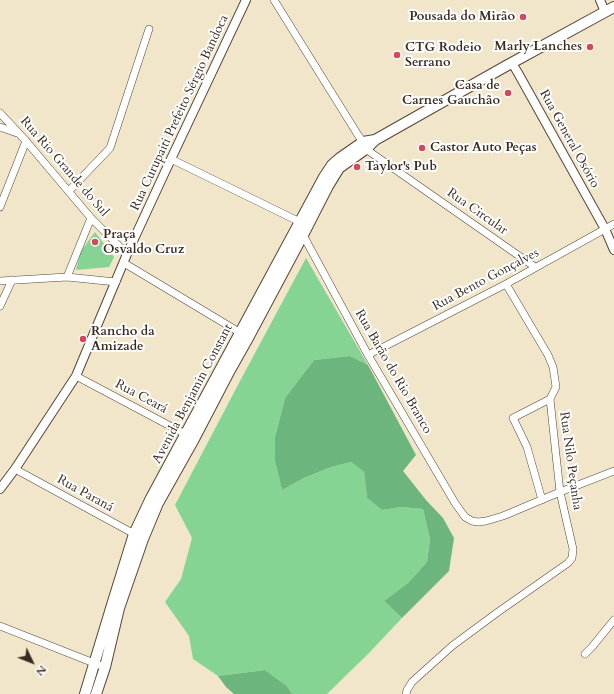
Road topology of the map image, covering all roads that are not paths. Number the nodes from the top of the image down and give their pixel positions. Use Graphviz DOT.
graph roads {
  1 [pos="246,0"];
  2 [pos="274,0"];
  3 [pos="600,0"];
  4 [pos="610,9"];
  5 [pos="149,29"];
  6 [pos="512,63"];
  7 [pos="0,113"];
  8 [pos="0,127"];
  9 [pos="18,133"];
  10 [pos="26,141"];
  11 [pos="365,145"];
  12 [pos="171,159"];
  13 [pos="69,191"];
  14 [pos="0,207"];
  15 [pos="91,218"];
  16 [pos="300,222"];
  17 [pos="614,224"];
  18 [pos="605,229"];
  19 [pos="303,235"];
  20 [pos="614,250"];
  21 [pos="128,254"];
  22 [pos="124,263"];
  23 [pos="535,267"];
  24 [pos="67,277"];
  25 [pos="12,280"];
  26 [pos="0,281"];
  27 [pos="116,282"];
  28 [pos="506,284"];
  29 [pos="0,306"];
  30 [pos="245,335"];
  31 [pos="368,355"];
  32 [pos="76,376"];
  33 [pos="550,399"];
  34 [pos="190,437"];
  35 [pos="15,470"];
  36 [pos="614,471"];
  37 [pos="0,489"];
  38 [pos="560,492"];
  39 [pos="542,500"];
  40 [pos="139,537"];
  41 [pos="614,620"];
  42 [pos="0,626"];
  43 [pos="584,654"];
  44 [pos="94,663"];
  45 [pos="104,667"];
  46 [pos="85,694"];
  47 [pos="96,694"];
  48 [pos="406,694"];
  1 -- 12 [label="street, Rua Curupaiti Prefeito Sérgio Bandoca"];
  2 -- 11 [label="street, Rua Circular"];
  3 -- 4 [label="street"];
  4 -- 6 [label="main road, Avenida Benjamin Constant"];
  5 -- 13 [label="street"];
  6 -- 11 [label="main road, Avenida Benjamin Constant"];
  6 -- 18 [label="street, Rua General Osório"];
  7 -- 9 [label="street, Rua Rio Grande do Sul"];
  8 -- 9 [label="street"];
  9 -- 10 [label="street, Rua Rio Grande do Sul"];
  10 -- 13 [label="street, Rua Rio Grande do Sul"];
  10 -- 14 [label="street"];
  11 -- 16 [label="main road, Avenida Benjamin Constant"];
  11 -- 19 [label="main road, Avenida Benjamin Constant"];
  11 -- 23 [label="street, Rua Circular"];
  12 -- 16 [label="street"];
  12 -- 21 [label="street, Rua Curupaiti Prefeito Sérgio Bandoca"];
  13 -- 15 [label="street, Rua Rio Grande do Sul"];
  15 -- 21 [label="street, Rua Rio Grande do Sul"];
  15 -- 24 [label="street"];
  16 -- 19 [label="street, Rua Barão do Rio Branco"];
  16 -- 30 [label="main road, Avenida Benjamin Constant"];
  17 -- 18 [label="street, Rua Bento Gonçalves"];
  18 -- 20 [label="street, Rua General Osório"];
  18 -- 23 [label="street, Rua Bento Gonçalves"];
  19 -- 30 [label="main road, Avenida Benjamin Constant"];
  19 -- 31 [label="street, Rua Barão do Rio Branco"];
  21 -- 22 [label="street, Rua Curupaiti Prefeito Sérgio Bandoca"];
  22 -- 27 [label="street, Rua Curupaiti Prefeito Sérgio Bandoca"];
  22 -- 30 [label="street"];
  23 -- 28 [label="street, Rua Bento Gonçalves"];
  24 -- 25 [label="street"];
  24 -- 27 [label="street"];
  25 -- 26 [label="street"];
  25 -- 29 [label="street"];
  27 -- 32 [label="street, Rua Curupaiti Prefeito Sérgio Bandoca"];
  28 -- 31 [label="street, Rua Bento Gonçalves"];
  28 -- 33 [label="street, Rua Nilo Peçanha"];
  30 -- 34 [label="main road, Avenida Benjamin Constant"];
  31 -- 39 [label="street, Rua Barão do Rio Branco"];
  32 -- 34 [label="street, Rua Ceará"];
  32 -- 35 [label="street, Rua Curupaiti Prefeito Sérgio Bandoca"];
  33 -- 38 [label="street, Rua Nilo Peçanha"];
  33 -- 39 [label="street"];
  34 -- 40 [label="main road, Avenida Benjamin Constant"];
  35 -- 37 [label="street, Rua Curupaiti Prefeito Sérgio Bandoca"];
  35 -- 40 [label="street, Rua Paraná"];
  36 -- 38 [label="street, Rua Barão do Rio Branco"];
  38 -- 39 [label="street, Rua Barão do Rio Branco"];
  38 -- 48 [label="street, Rua Nilo Peçanha"];
  40 -- 44 [label="main road, Avenida Benjamin Constant"];
  40 -- 45 [label="main road, Avenida Benjamin Constant"];
  41 -- 43 [label="street"];
  42 -- 44 [label="street"];
  44 -- 45 [label="street"];
  44 -- 46 [label="main road, Avenida Benjamin Constant"];
  45 -- 47 [label="main road, Avenida Benjamin Constant"];
}
